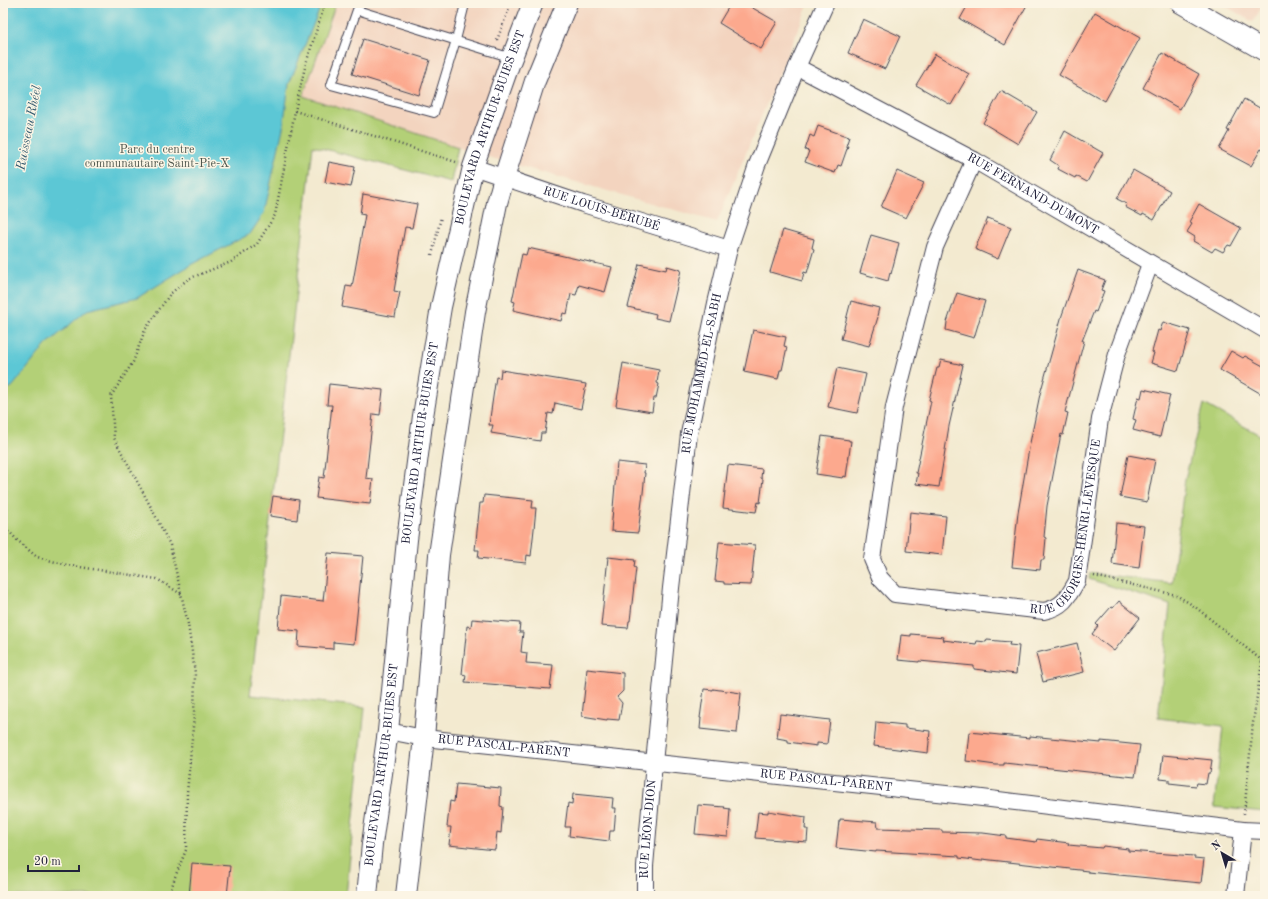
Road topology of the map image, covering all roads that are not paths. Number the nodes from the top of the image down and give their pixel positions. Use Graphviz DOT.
graph roads {
  1 [pos="463,3"];
  2 [pos="533,3"];
  3 [pos="567,3"];
  4 [pos="826,3"];
  5 [pos="1181,3"];
  6 [pos="358,7"];
  7 [pos="456,40"];
  8 [pos="1265,51"];
  9 [pos="512,58"];
  10 [pos="797,67"];
  11 [pos="974,160"];
  12 [pos="473,168"];
  13 [pos="504,178"];
  14 [pos="729,249"];
  15 [pos="1150,264"];
  16 [pos="1265,330"];
  17 [pos="388,731"];
  18 [pos="424,738"];
  19 [pos="654,763"];
  20 [pos="1243,830"];
  21 [pos="1265,832"];
  22 [pos="367,896"];
  23 [pos="406,896"];
  24 [pos="645,896"];
  25 [pos="1236,896"];
  1 -- 7 [label="lane"];
  2 -- 9 [label="street, BOULEVARD ARTHUR-BUIES EST"];
  3 -- 13 [label="street"];
  4 -- 10 [label="street, RUE MOHAMMED-EL-SABH"];
  5 -- 8 [label="street"];
  6 -- 7 [label="lane"];
  6 -- 7 [label="lane"];
  7 -- 9 [label="lane"];
  9 -- 12 [label="street, BOULEVARD ARTHUR-BUIES EST"];
  10 -- 11 [label="street, RUE FERNAND-DUMONT"];
  10 -- 14 [label="street, RUE MOHAMMED-EL-SABH"];
  11 -- 15 [label="street, RUE FERNAND-DUMONT"];
  11 -- 15 [label="street, RUE GEORGES-HENRI-LÉVESQUE"];
  12 -- 13 [label="street, RUE LOUIS-BÉRUBÉ"];
  12 -- 17 [label="street, BOULEVARD ARTHUR-BUIES EST"];
  13 -- 14 [label="street, RUE LOUIS-BÉRUBÉ"];
  13 -- 18 [label="street"];
  14 -- 19 [label="street, RUE MOHAMMED-EL-SABH"];
  15 -- 16 [label="street, RUE FERNAND-DUMONT"];
  17 -- 18 [label="street, RUE PASCAL-PARENT"];
  17 -- 22 [label="street, BOULEVARD ARTHUR-BUIES EST"];
  18 -- 19 [label="street, RUE PASCAL-PARENT"];
  18 -- 23 [label="street"];
  19 -- 20 [label="street, RUE PASCAL-PARENT"];
  19 -- 24 [label="street, RUE LÉON-DION"];
  20 -- 21 [label="street, RUE PASCAL-PARENT"];
  20 -- 25 [label="street"];
}
